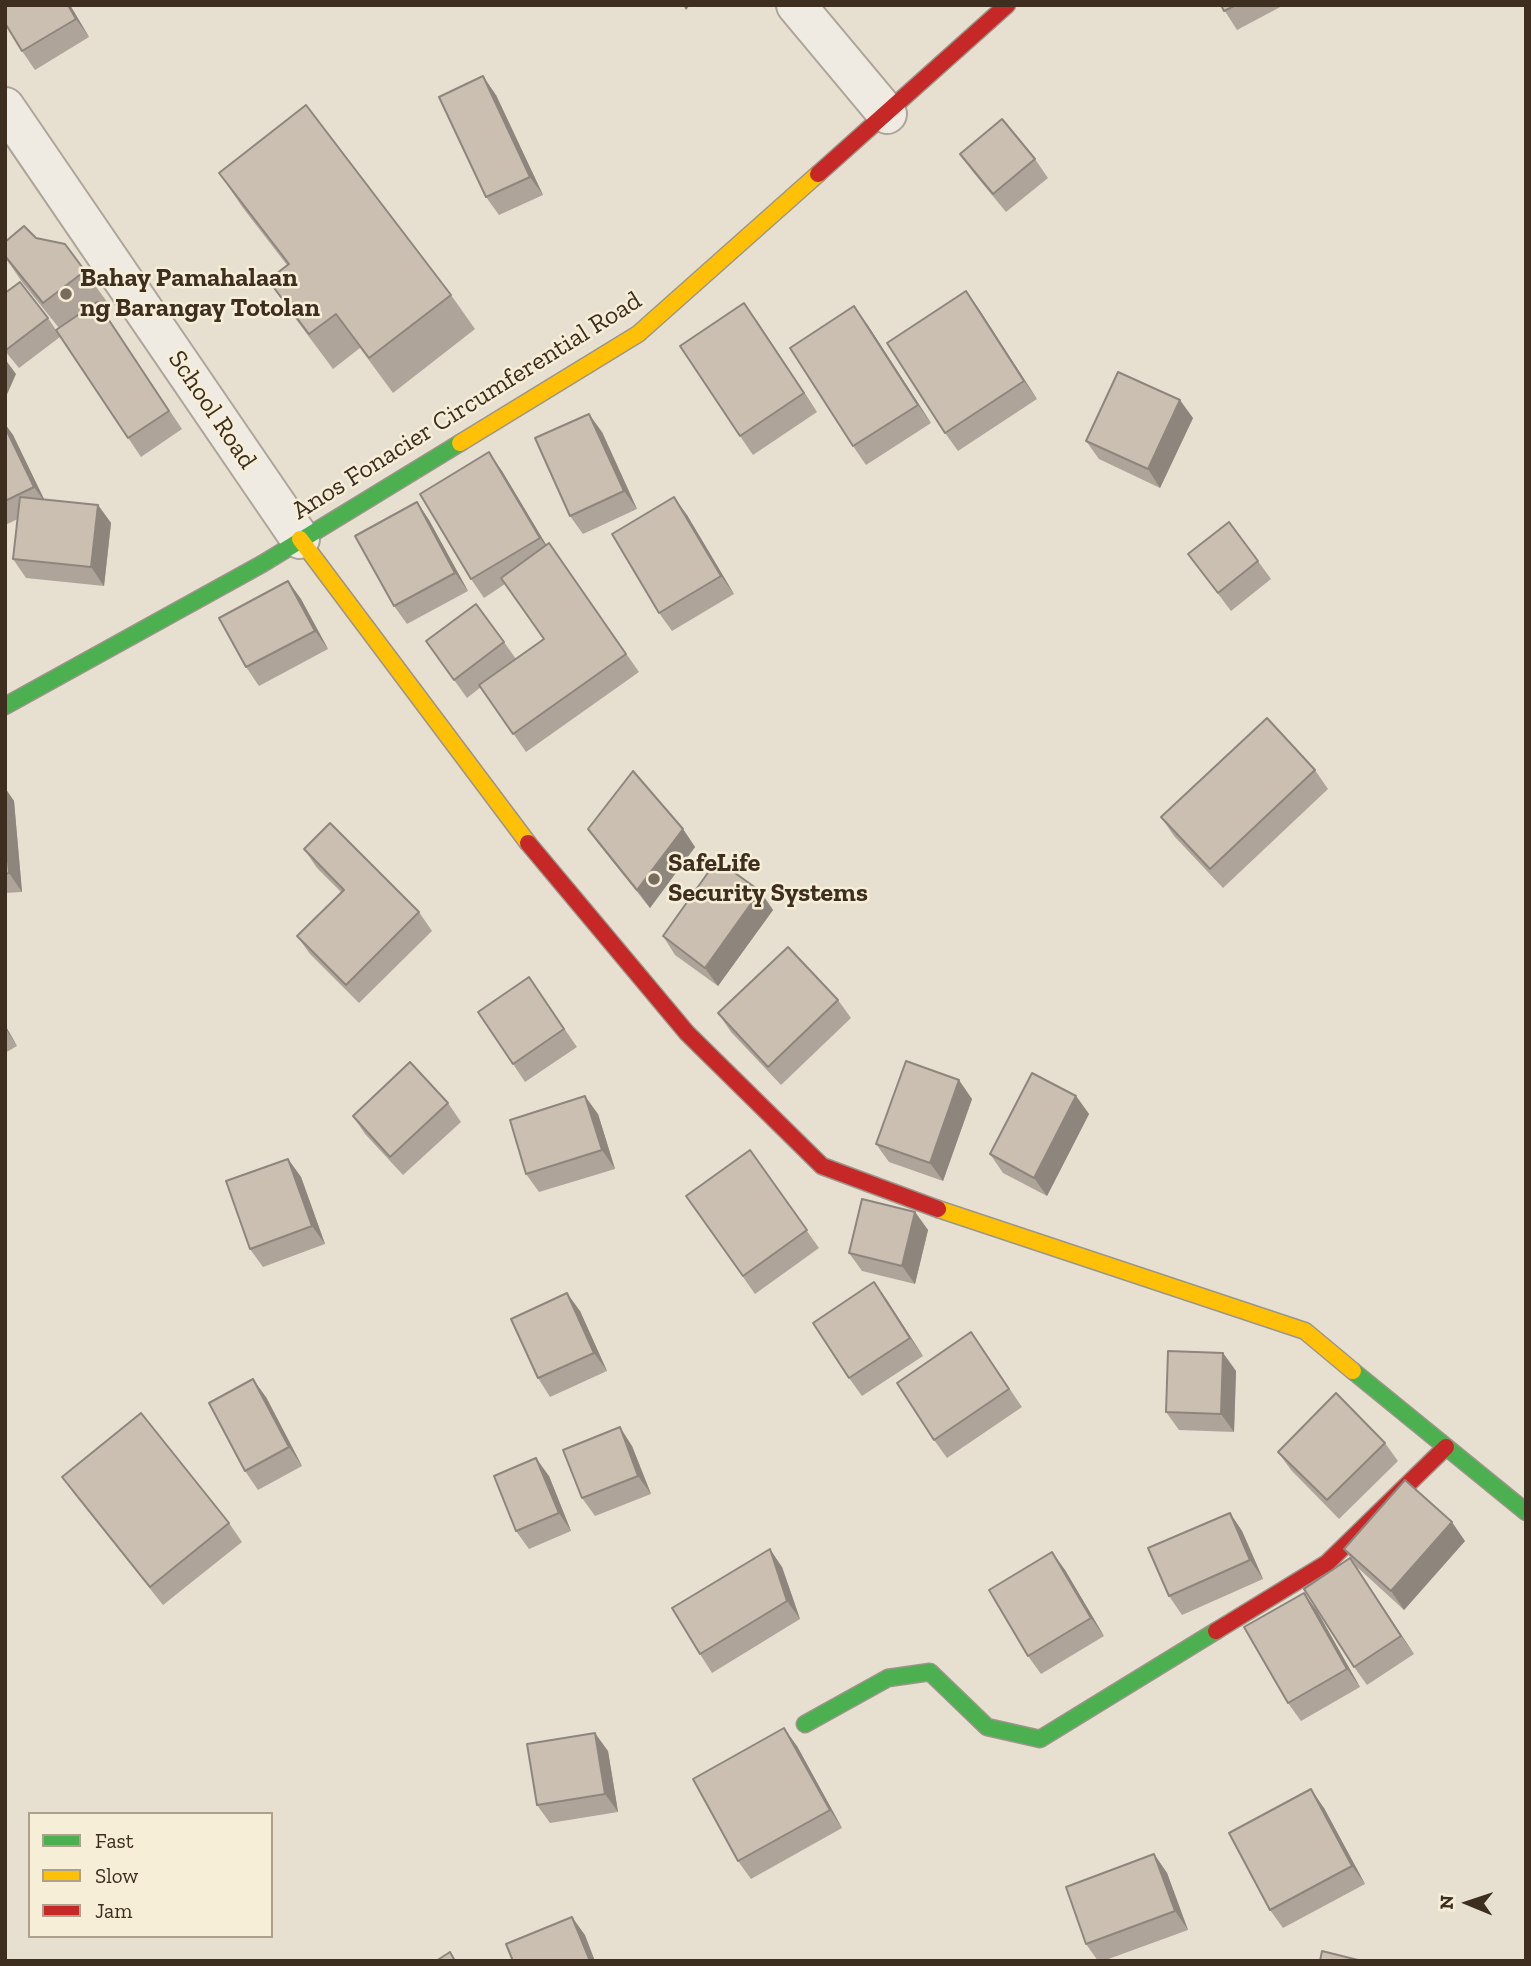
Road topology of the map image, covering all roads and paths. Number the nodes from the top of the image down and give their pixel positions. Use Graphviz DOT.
graph roads {
  1 [pos="796,5"];
  2 [pos="1007,5"];
  3 [pos="5,107"];
  4 [pos="887,114"];
  5 [pos="300,539"];
  6 [pos="5,706"];
  7 [pos="1446,1447"];
  8 [pos="1526,1512"];
  9 [pos="805,1724"];
  1 -- 4 [label="street"];
  2 -- 4 [label="street, Anos Fonacier Circumferential Road"];
  3 -- 5 [label="street, School Road"];
  4 -- 5 [label="street, Anos Fonacier Circumferential Road"];
  5 -- 6 [label="street, Anos Fonacier Circumferential Road"];
  5 -- 7 [label="street"];
  7 -- 8 [label="street"];
  7 -- 9 [label="street"];
}
